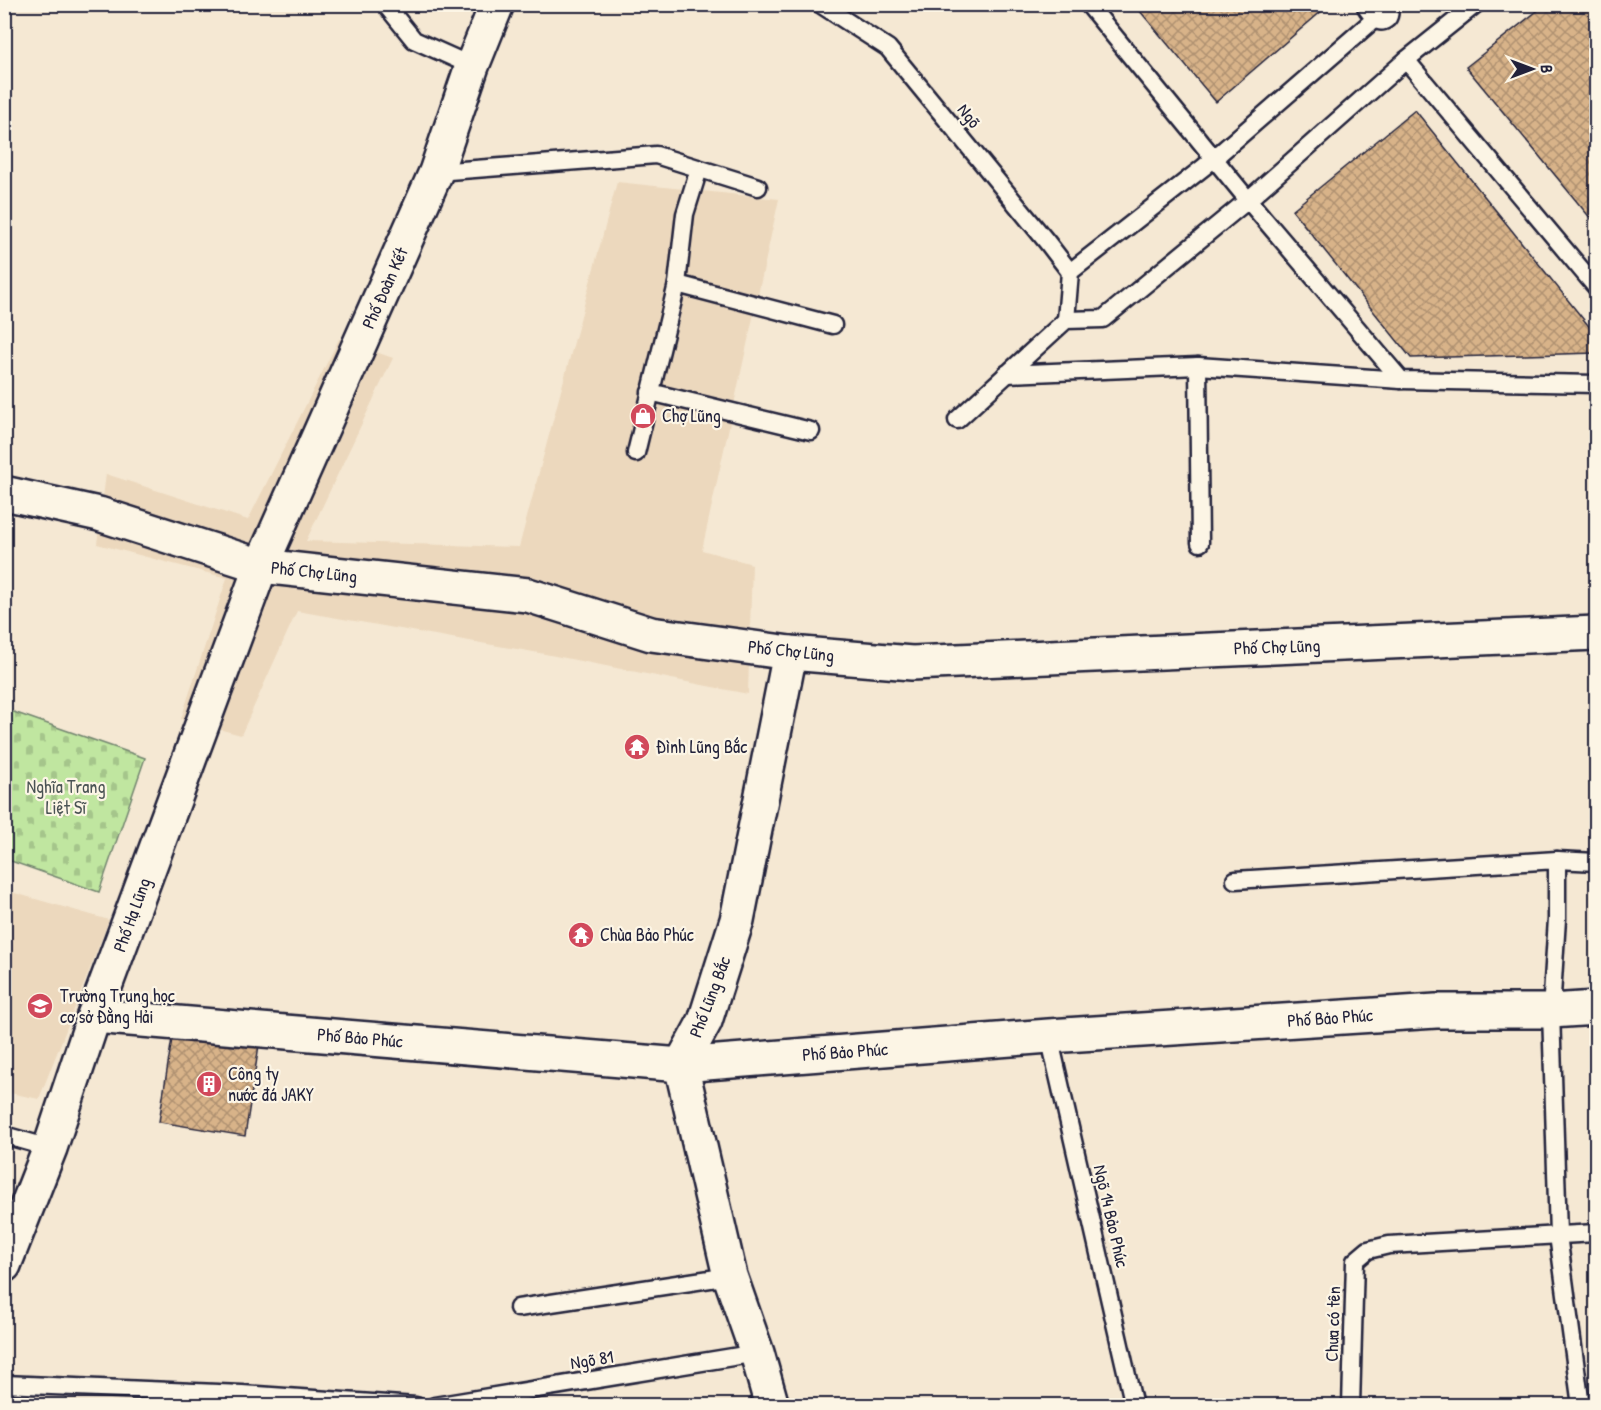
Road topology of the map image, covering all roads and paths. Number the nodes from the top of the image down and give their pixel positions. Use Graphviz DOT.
graph roads {
  1 [pos="385,4"];
  2 [pos="497,4"];
  3 [pos="820,4"];
  4 [pos="1088,4"];
  5 [pos="1476,4"];
  6 [pos="1382,7"];
  7 [pos="1406,60"];
  8 [pos="472,66"];
  9 [pos="1214,157"];
  10 [pos="699,169"];
  11 [pos="436,172"];
  12 [pos="758,187"];
  13 [pos="1248,200"];
  14 [pos="1070,272"];
  15 [pos="676,284"];
  16 [pos="1596,287"];
  17 [pos="1066,320"];
  18 [pos="833,325"];
  19 [pos="1198,366"];
  20 [pos="1006,374"];
  21 [pos="1401,380"];
  22 [pos="1596,384"];
  23 [pos="650,392"];
  24 [pos="957,420"];
  25 [pos="811,431"];
  26 [pos="636,453"];
  27 [pos="4,493"];
  28 [pos="1200,543"];
  29 [pos="261,566"];
  30 [pos="1596,633"];
  31 [pos="790,653"];
  32 [pos="1557,860"];
  33 [pos="1596,862"];
  34 [pos="1235,880"];
  35 [pos="1596,1008"];
  36 [pos="1551,1011"];
  37 [pos="94,1016"];
  38 [pos="1049,1036"];
  39 [pos="681,1065"];
  40 [pos="4,1135"];
  41 [pos="50,1148"];
  42 [pos="1596,1233"];
  43 [pos="1558,1235"];
  44 [pos="4,1265"];
  45 [pos="730,1276"];
  46 [pos="518,1308"];
  47 [pos="757,1353"];
  48 [pos="4,1384"];
  49 [pos="416,1406"];
  50 [pos="434,1406"];
  51 [pos="772,1406"];
  52 [pos="1134,1406"];
  53 [pos="1351,1406"];
  54 [pos="1581,1406"];
  1 -- 8 [label="lane"];
  2 -- 8 [label="street, Phố Đoàn Kết"];
  3 -- 14 [label="lane, Ngõ"];
  4 -- 9 [label="lane"];
  5 -- 7 [label="lane"];
  6 -- 9 [label="lane"];
  7 -- 13 [label="lane"];
  7 -- 16 [label="lane"];
  8 -- 11 [label="street, Phố Đoàn Kết"];
  9 -- 13 [label="lane"];
  9 -- 14 [label="lane"];
  10 -- 11 [label="lane"];
  10 -- 12 [label="lane"];
  10 -- 15 [label="lane"];
  11 -- 29 [label="street, Phố Đoàn Kết"];
  13 -- 17 [label="lane"];
  13 -- 21 [label="lane"];
  14 -- 17 [label="lane"];
  15 -- 18 [label="lane"];
  15 -- 23 [label="lane"];
  17 -- 20 [label="lane"];
  19 -- 20 [label="lane"];
  19 -- 21 [label="lane"];
  19 -- 28 [label="lane"];
  20 -- 24 [label="lane"];
  21 -- 22 [label="lane"];
  23 -- 25 [label="lane"];
  23 -- 26 [label="lane"];
  27 -- 29 [label="street, Phố Chợ Lũng"];
  29 -- 31 [label="street, Phố Chợ Lũng"];
  29 -- 37 [label="street, Phố Hạ Lũng"];
  30 -- 31 [label="street, Phố Chợ Lũng"];
  31 -- 39 [label="street, Phố Lũng Bắc"];
  32 -- 33 [label="lane"];
  32 -- 34 [label="lane"];
  32 -- 36 [label="lane"];
  35 -- 36 [label="street, Phố Bảo Phúc"];
  36 -- 38 [label="street, Phố Bảo Phúc"];
  36 -- 43 [label="lane"];
  37 -- 39 [label="street, Phố Bảo Phúc"];
  37 -- 41 [label="street, Phố Hạ Lũng"];
  38 -- 39 [label="street, Phố Bảo Phúc"];
  38 -- 52 [label="lane, Ngõ 14 Bảo Phúc"];
  39 -- 45 [label="street"];
  40 -- 41 [label="lane"];
  41 -- 44 [label="street, Phố Hạ Lũng"];
  42 -- 43 [label="lane"];
  43 -- 53 [label="lane, Chưa có tên"];
  43 -- 54 [label="lane"];
  45 -- 46 [label="lane"];
  45 -- 47 [label="street"];
  47 -- 50 [label="lane, Ngõ 81"];
  47 -- 51 [label="street"];
  48 -- 49 [label="lane"];
}
